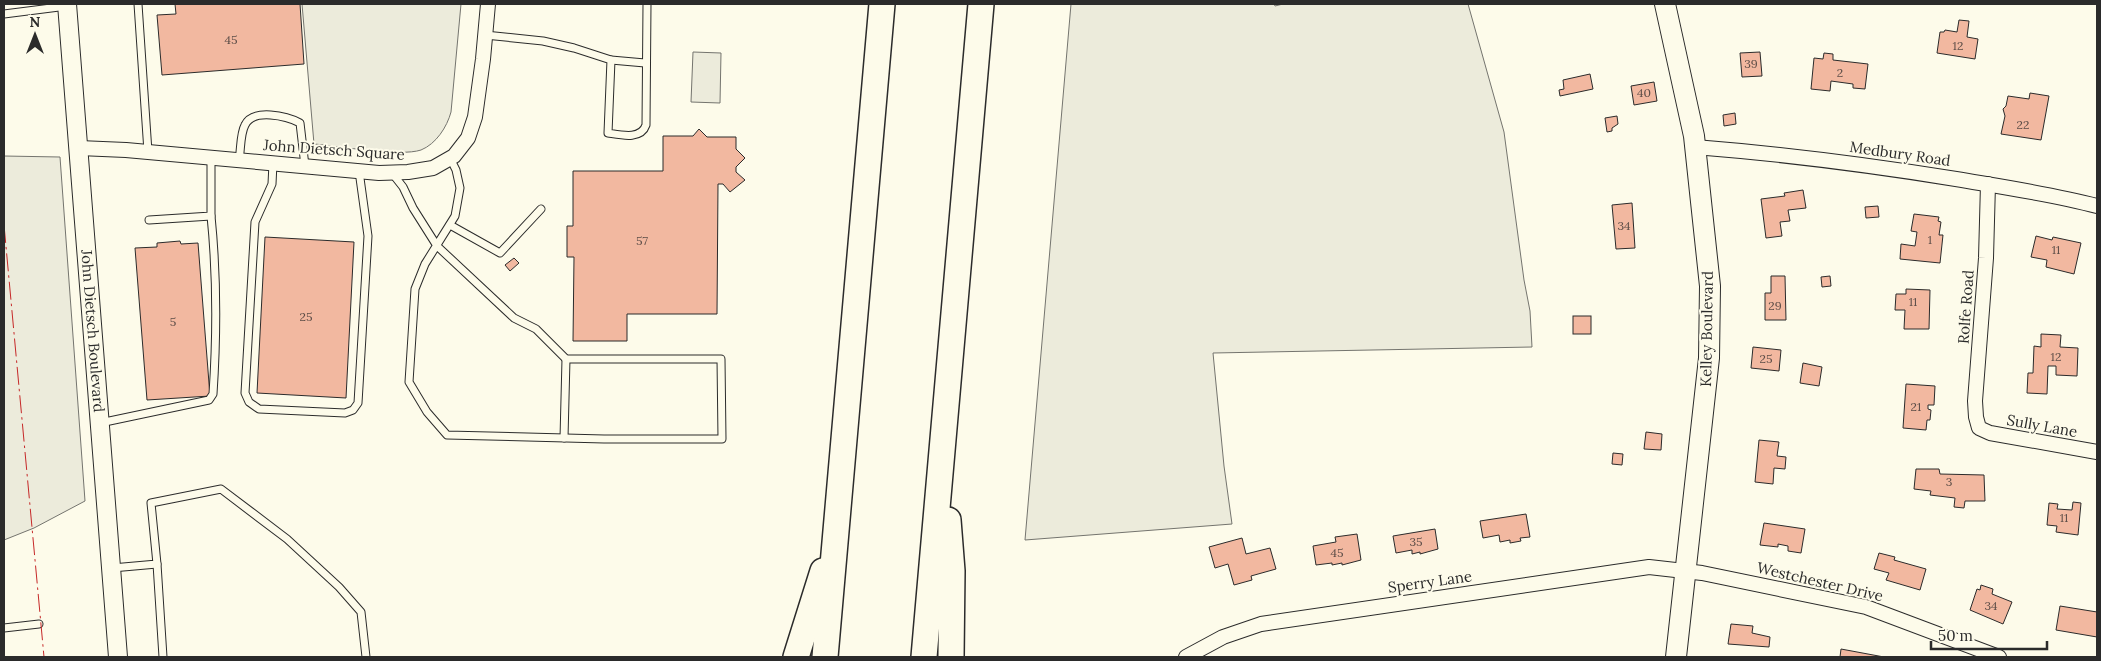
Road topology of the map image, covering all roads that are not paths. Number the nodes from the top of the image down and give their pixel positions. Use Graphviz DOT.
graph roads {
  1 [pos="138,4"];
  2 [pos="488,4"];
  3 [pos="647,4"];
  4 [pos="882,4"];
  5 [pos="981,4"];
  6 [pos="1665,4"];
  7 [pos="67,5"];
  8 [pos="4,14"];
  9 [pos="485,35"];
  10 [pos="611,60"];
  11 [pos="645,64"];
  12 [pos="1696,147"];
  13 [pos="79,148"];
  14 [pos="148,152"];
  15 [pos="211,158"];
  16 [pos="450,158"];
  17 [pos="239,160"];
  18 [pos="273,163"];
  19 [pos="305,166"];
  20 [pos="360,171"];
  21 [pos="392,173"];
  22 [pos="1988,184"];
  23 [pos="2097,206"];
  24 [pos="541,209"];
  25 [pos="211,216"];
  26 [pos="149,220"];
  27 [pos="450,225"];
  28 [pos="438,246"];
  29 [pos="566,359"];
  30 [pos="100,423"];
  31 [pos="1982,429"];
  32 [pos="564,438"];
  33 [pos="942,448"];
  34 [pos="2097,452"];
  35 [pos="837,528"];
  36 [pos="157,564"];
  37 [pos="111,569"];
  38 [pos="1686,570"];
  39 [pos="39,624"];
  40 [pos="4,628"];
  41 [pos="118,657"];
  42 [pos="163,657"];
  43 [pos="366,657"];
  44 [pos="796,657"];
  45 [pos="826,657"];
  46 [pos="924,657"];
  47 [pos="951,657"];
  48 [pos="1186,657"];
  49 [pos="1676,657"];
  50 [pos="1998,657"];
  1 -- 14 [label="lane"];
  2 -- 9 [label="street, John Dietsch Square"];
  3 -- 11 [label="lane"];
  4 -- 35 [label="highway"];
  5 -- 33 [label="highway"];
  6 -- 12 [label="main road, Kelley Boulevard"];
  7 -- 8 [label="lane"];
  7 -- 13 [label="street, John Dietsch Boulevard"];
  9 -- 10 [label="lane"];
  9 -- 16 [label="street, John Dietsch Square"];
  10 -- 11 [label="lane"];
  10 -- 11 [label="lane"];
  12 -- 22 [label="street, Medbury Road"];
  12 -- 38 [label="main road, Kelley Boulevard"];
  13 -- 14 [label="street, John Dietsch Square"];
  13 -- 30 [label="street, John Dietsch Boulevard"];
  14 -- 15 [label="street, John Dietsch Square"];
  15 -- 17 [label="street, John Dietsch Square"];
  15 -- 25 [label="lane"];
  16 -- 21 [label="street, John Dietsch Square"];
  16 -- 27 [label="lane"];
  17 -- 18 [label="street, John Dietsch Square"];
  17 -- 19 [label="lane"];
  18 -- 19 [label="street, John Dietsch Square"];
  18 -- 20 [label="lane"];
  19 -- 20 [label="street, John Dietsch Square"];
  20 -- 21 [label="street, John Dietsch Square"];
  21 -- 28 [label="lane"];
  22 -- 23 [label="street, Medbury Road"];
  22 -- 31 [label="street, Rolfe Road"];
  24 -- 27 [label="lane"];
  25 -- 26 [label="lane"];
  25 -- 30 [label="lane"];
  27 -- 28 [label="lane"];
  28 -- 29 [label="lane"];
  28 -- 32 [label="lane"];
  29 -- 32 [label="lane"];
  29 -- 32 [label="lane"];
  30 -- 37 [label="street, John Dietsch Boulevard"];
  31 -- 34 [label="street, Sully Lane"];
  33 -- 46 [label="highway"];
  33 -- 47 [label="highway"];
  35 -- 44 [label="highway"];
  35 -- 45 [label="highway"];
  36 -- 37 [label="lane"];
  36 -- 42 [label="lane"];
  36 -- 43 [label="lane"];
  37 -- 41 [label="street, John Dietsch Boulevard"];
  38 -- 48 [label="street, Sperry Lane"];
  38 -- 49 [label="main road, Kelley Boulevard"];
  38 -- 50 [label="street, Westchester Drive"];
  39 -- 40 [label="lane"];
}
